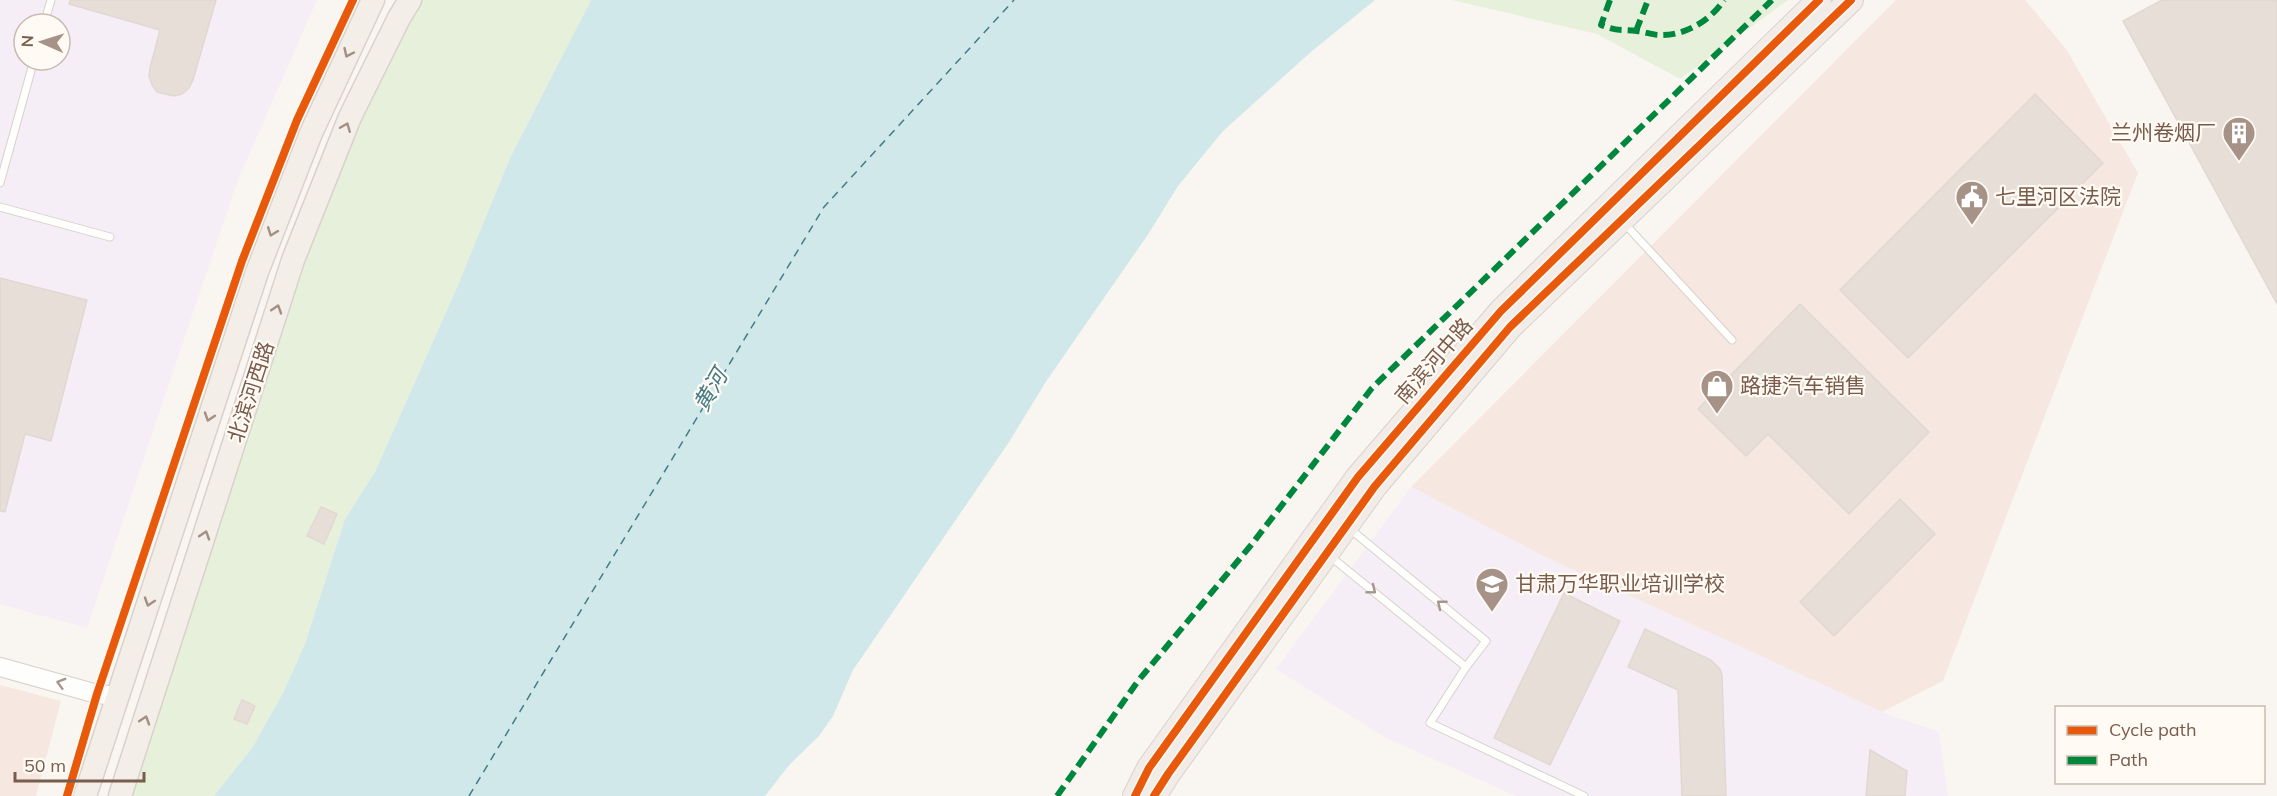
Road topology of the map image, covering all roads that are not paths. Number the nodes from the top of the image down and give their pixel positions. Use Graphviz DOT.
graph roads {
  1 [pos="368,0"];
  2 [pos="410,0"];
  3 [pos="1819,0"];
  4 [pos="1851,0"];
  5 [pos="31,72"];
  6 [pos="0,183"];
  7 [pos="0,207"];
  8 [pos="1621,220"];
  9 [pos="110,237"];
  10 [pos="1732,340"];
  11 [pos="1345,526"];
  12 [pos="1327,553"];
  13 [pos="0,667"];
  14 [pos="1466,667"];
  15 [pos="108,695"];
  16 [pos="67,796"];
  17 [pos="85,796"];
  18 [pos="120,796"];
  19 [pos="1135,796"];
  20 [pos="1154,796"];
  21 [pos="1584,796"];
  1 -- 15 [label="main road, 北滨河西路, one-way"];
  18 -- 2 [label="main road, 北滨河西路, one-way"];
  3 -- 19 [label="highway, 南滨河中路"];
  4 -- 8 [label="highway, 南滨河中路"];
  5 -- 6 [label="lane"];
  7 -- 9 [label="lane"];
  8 -- 10 [label="lane"];
  8 -- 11 [label="highway, 南滨河中路"];
  11 -- 12 [label="highway, 南滨河中路"];
  14 -- 11 [label="lane, one-way"];
  12 -- 14 [label="lane, one-way"];
  12 -- 20 [label="highway, 南滨河中路"];
  15 -- 13 [label="street, one-way"];
  14 -- 21 [label="lane"];
  15 -- 16 [label="lane"];
  15 -- 17 [label="main road, 北滨河西路"];
}
